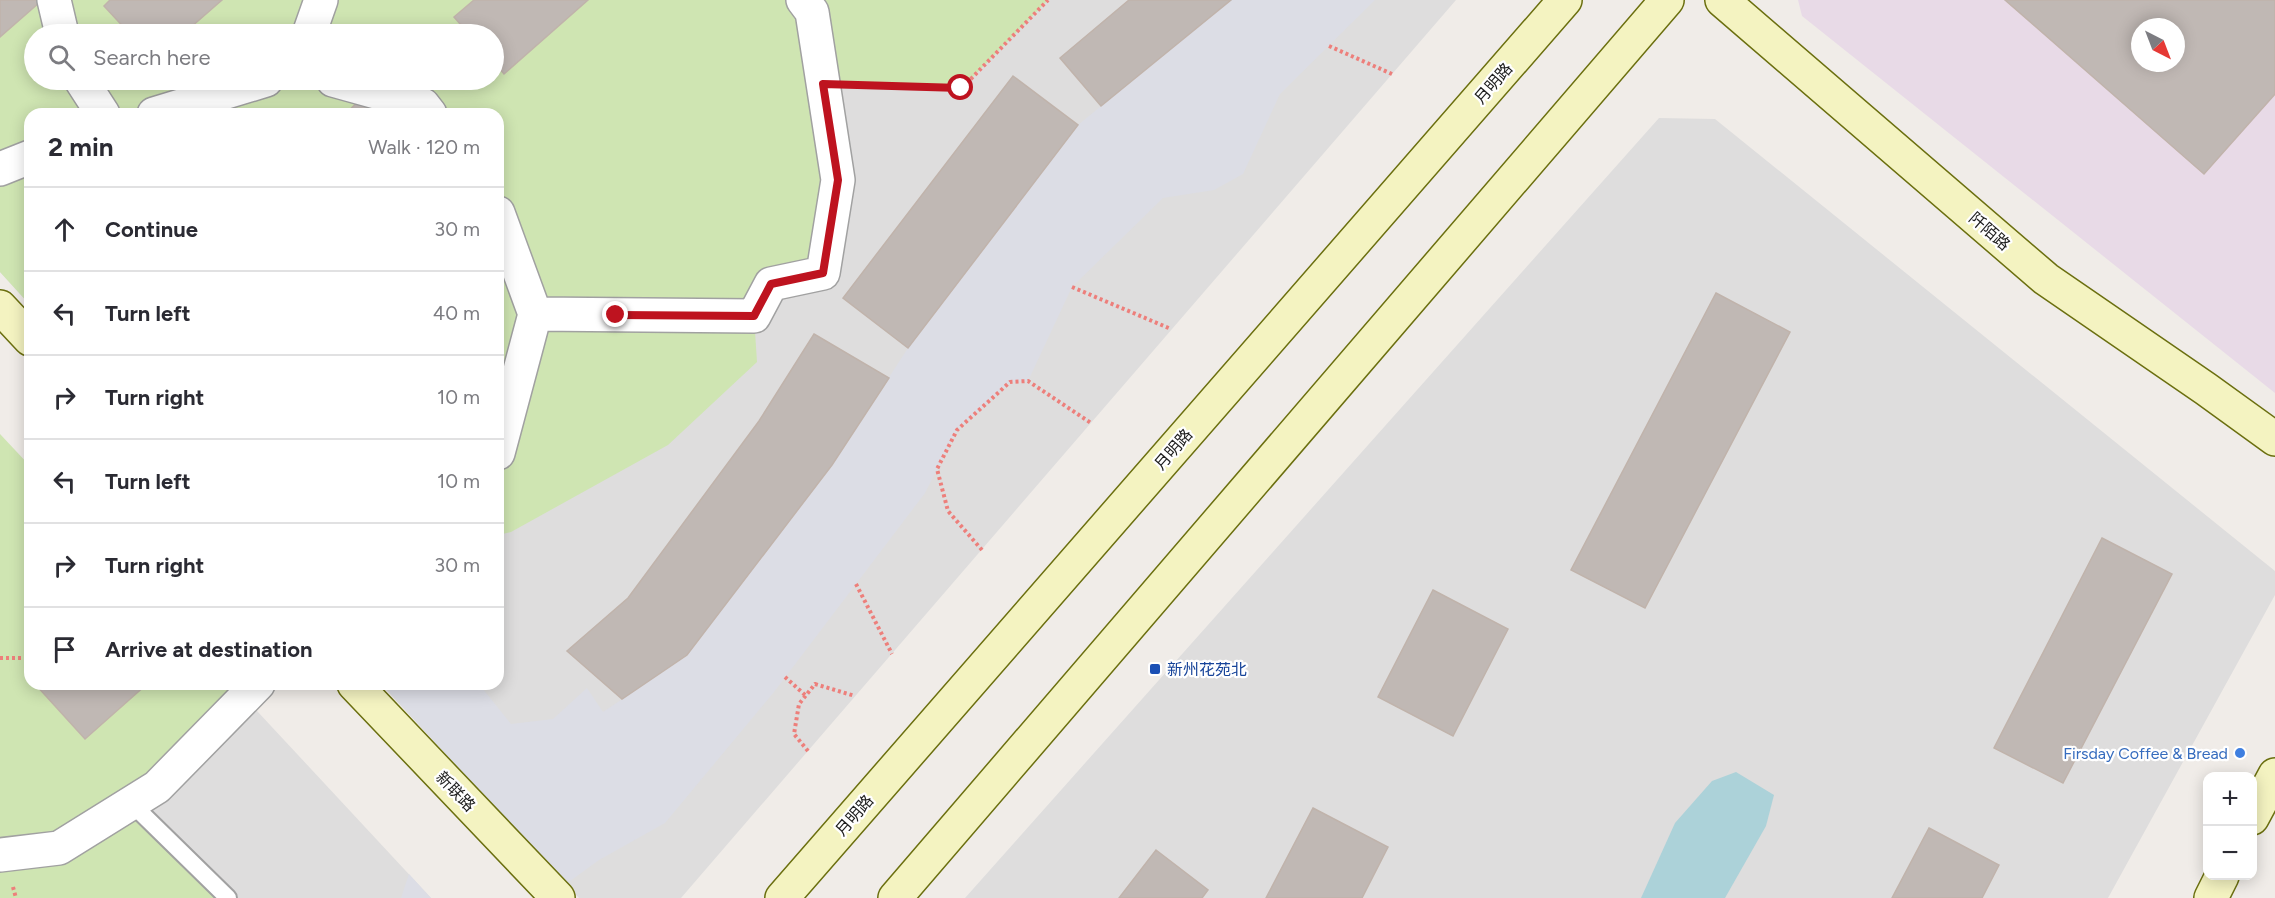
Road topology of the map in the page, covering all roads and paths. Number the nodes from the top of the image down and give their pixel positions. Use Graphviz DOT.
graph roads {
  1 [pos="54,0"];
  2 [pos="321,0"];
  3 [pos="803,0"];
  4 [pos="1048,0"];
  5 [pos="1565,0"];
  6 [pos="1667,0"];
  7 [pos="1722,0"];
  8 [pos="60,24"];
  9 [pos="313,24"];
  10 [pos="1329,46"];
  11 [pos="1392,74"];
  12 [pos="823,84"];
  13 [pos="87,90"];
  14 [pos="233,90"];
  15 [pos="369,90"];
  16 [pos="99,108"];
  17 [pos="174,108"];
  18 [pos="425,108"];
  19 [pos="24,159"];
  20 [pos="0,169"];
  21 [pos="504,229"];
  22 [pos="1072,287"];
  23 [pos="0,307"];
  24 [pos="535,314"];
  25 [pos="1171,329"];
  26 [pos="24,333"];
  27 [pos="1091,423"];
  28 [pos="504,430"];
  29 [pos="2275,439"];
  30 [pos="982,550"];
  31 [pos="856,584"];
  32 [pos="892,654"];
  33 [pos="0,658"];
  34 [pos="24,658"];
  35 [pos="785,677"];
  36 [pos="252,690"];
  37 [pos="360,690"];
  38 [pos="805,695"];
  39 [pos="855,696"];
  40 [pos="808,751"];
  41 [pos="2275,775"];
  42 [pos="131,803"];
  43 [pos="2257,810"];
  44 [pos="0,855"];
  45 [pos="2221,880"];
  46 [pos="228,898"];
  47 [pos="558,898"];
  48 [pos="782,898"];
  49 [pos="895,898"];
  50 [pos="2211,898"];
  1 -- 8 [label="street"];
  2 -- 9 [label="street"];
  3 -- 12 [label="street"];
  4 -- 12 [label="path"];
  5 -- 48 [label="street, 月明路"];
  6 -- 49 [label="street"];
  7 -- 29 [label="street, 阡陌路"];
  10 -- 11 [label="path"];
  12 -- 24 [label="street"];
  13 -- 16 [label="street"];
  14 -- 17 [label="street"];
  15 -- 18 [label="street"];
  19 -- 20 [label="street"];
  21 -- 24 [label="street"];
  22 -- 25 [label="path"];
  23 -- 26 [label="street"];
  24 -- 28 [label="street"];
  27 -- 30 [label="path"];
  31 -- 32 [label="path"];
  33 -- 34 [label="path"];
  35 -- 38 [label="path"];
  36 -- 42 [label="street"];
  37 -- 47 [label="street, 新联路"];
  38 -- 39 [label="path"];
  38 -- 40 [label="path"];
  41 -- 43 [label="street"];
  42 -- 44 [label="street"];
  42 -- 46 [label="lane"];
  45 -- 50 [label="street"];
}
